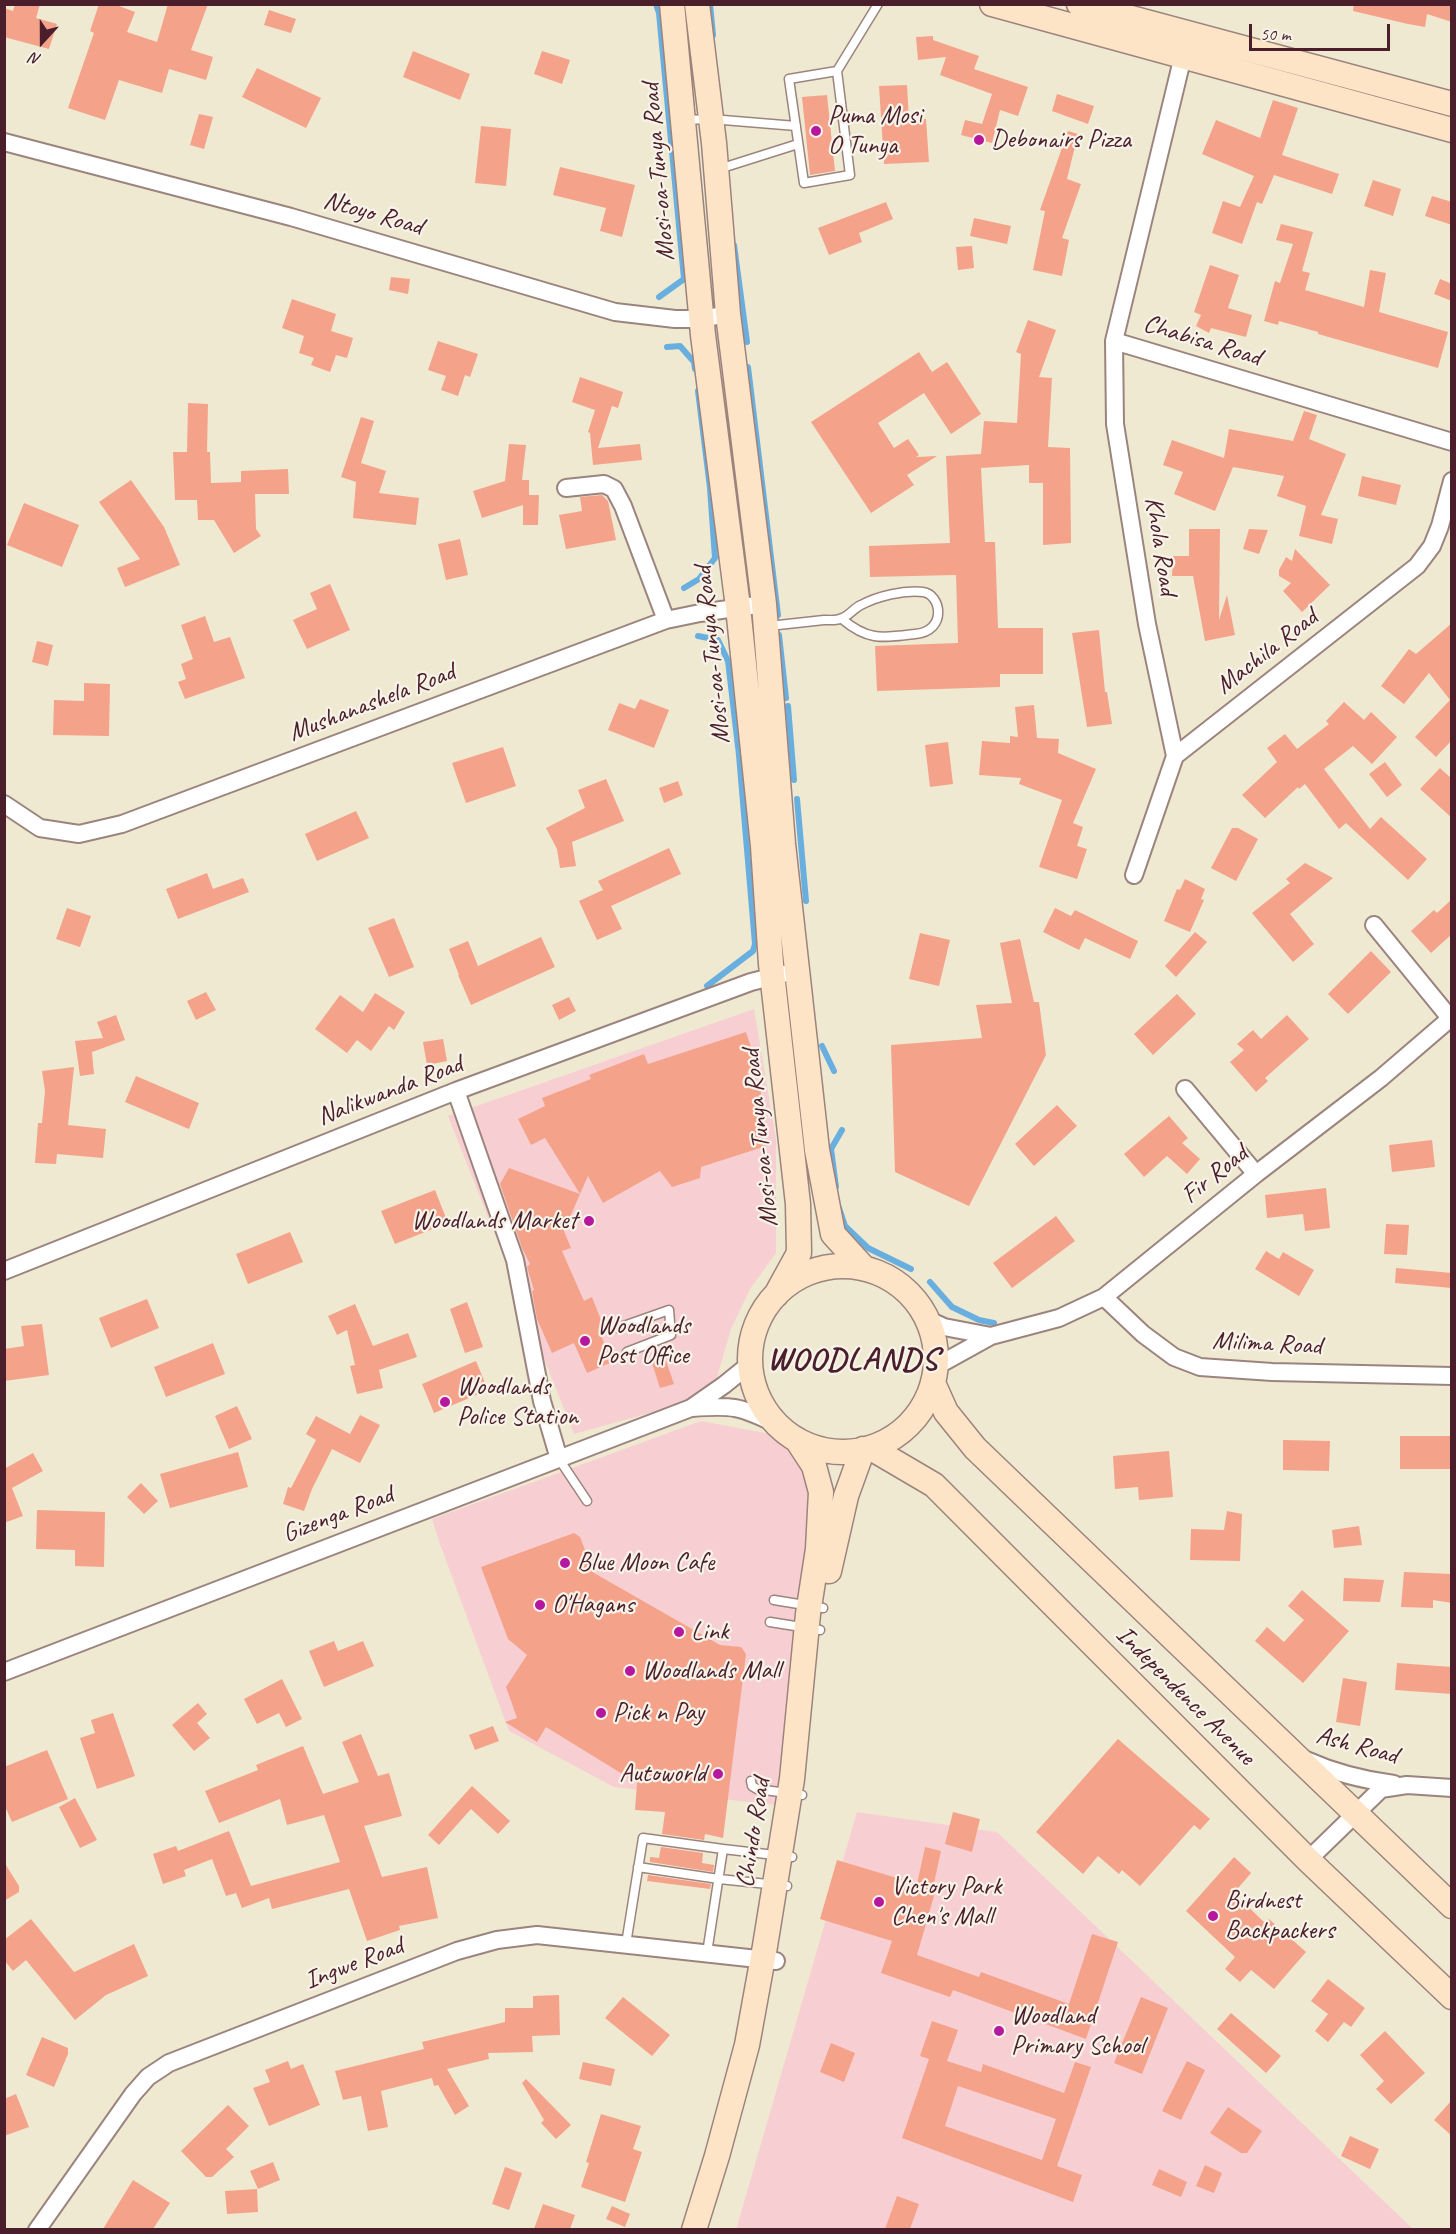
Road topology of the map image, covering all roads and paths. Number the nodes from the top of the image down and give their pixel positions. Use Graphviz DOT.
graph roads {
  1 [pos="672,4"];
  2 [pos="697,4"];
  3 [pos="878,4"];
  4 [pos="992,4"];
  5 [pos="1079,4"];
  6 [pos="1183,56"];
  7 [pos="837,71"];
  8 [pos="1452,104"];
  9 [pos="711,118"];
  10 [pos="684,120"];
  11 [pos="796,126"];
  12 [pos="1452,130"];
  13 [pos="4,142"];
  14 [pos="798,144"];
  15 [pos="716,170"];
  16 [pos="728,314"];
  17 [pos="701,319"];
  18 [pos="1114,341"];
  19 [pos="1452,442"];
  20 [pos="1452,482"];
  21 [pos="566,488"];
  22 [pos="738,607"];
  23 [pos="764,615"];
  24 [pos="842,619"];
  25 [pos="666,620"];
  26 [pos="1175,756"];
  27 [pos="4,804"];
  28 [pos="1134,875"];
  29 [pos="1374,926"];
  30 [pos="798,971"];
  31 [pos="773,976"];
  32 [pos="1451,1018"];
  33 [pos="1185,1089"];
  34 [pos="456,1091"];
  35 [pos="1256,1174"];
  36 [pos="863,1267"];
  37 [pos="4,1271"];
  38 [pos="776,1294"];
  39 [pos="1104,1297"];
  40 [pos="926,1319"];
  41 [pos="618,1328"];
  42 [pos="991,1336"];
  43 [pos="627,1352"];
  44 [pos="750,1364"];
  45 [pos="934,1375"];
  46 [pos="1452,1376"];
  47 [pos="691,1408"];
  48 [pos="776,1424"];
  49 [pos="800,1443"];
  50 [pos="867,1448"];
  51 [pos="559,1460"];
  52 [pos="587,1502"];
  53 [pos="774,1600"];
  54 [pos="815,1618"];
  55 [pos="770,1622"];
  56 [pos="4,1672"];
  57 [pos="1294,1755"];
  58 [pos="751,1781"];
  59 [pos="1407,1785"];
  60 [pos="1452,1788"];
  61 [pos="796,1794"];
  62 [pos="1355,1814"];
  63 [pos="723,1849"];
  64 [pos="785,1856"];
  65 [pos="1308,1860"];
  66 [pos="638,1867"];
  67 [pos="719,1879"];
  68 [pos="781,1885"];
  69 [pos="1452,1906"];
  70 [pos="626,1944"];
  71 [pos="708,1953"];
  72 [pos="769,1960"];
  73 [pos="1452,1997"];
  74 [pos="37,2229"];
  75 [pos="694,2229"];
  76 [pos="709,2229"];
  1 -- 10 [label="main road, Mosi-oa-Tunya Road"];
  2 -- 9 [label="main road, Mosi-oa-Tunya Road"];
  3 -- 7 [label="lane"];
  4 -- 6 [label="main road"];
  5 -- 8 [label="main road"];
  6 -- 12 [label="main road"];
  6 -- 18 [label="street, Chabisa Road"];
  7 -- 11 [label="lane"];
  7 -- 14 [label="lane"];
  9 -- 10 [label="lane"];
  9 -- 11 [label="lane"];
  9 -- 15 [label="main road, Mosi-oa-Tunya Road"];
  10 -- 17 [label="main road, Mosi-oa-Tunya Road"];
  11 -- 14 [label="lane"];
  13 -- 17 [label="street, Ntoyo Road"];
  14 -- 15 [label="lane"];
  15 -- 16 [label="main road, Mosi-oa-Tunya Road"];
  16 -- 17 [label="street, Ntoyo Road"];
  16 -- 23 [label="main road, Mosi-oa-Tunya Road"];
  17 -- 22 [label="main road, Mosi-oa-Tunya Road"];
  18 -- 19 [label="street, Chabisa Road"];
  18 -- 26 [label="street, Khola Road"];
  20 -- 26 [label="street, Machila Road"];
  21 -- 25 [label="street"];
  22 -- 23 [label="street, Mushanashela Road"];
  22 -- 25 [label="street, Mushanashela Road"];
  22 -- 31 [label="main road, Mosi-oa-Tunya Road"];
  23 -- 24 [label="lane"];
  23 -- 30 [label="main road, Mosi-oa-Tunya Road"];
  24 -- 24 [label="lane"];
  25 -- 27 [label="street, Mushanashela Road"];
  26 -- 28 [label="street"];
  29 -- 32 [label="street"];
  30 -- 31 [label="street, Nalikwanda Road"];
  30 -- 36 [label="main road, Mosi-oa-Tunya Road"];
  31 -- 34 [label="street, Nalikwanda Road"];
  31 -- 38 [label="main road, Mosi-oa-Tunya Road"];
  32 -- 35 [label="street, Fir Road"];
  33 -- 35 [label="street"];
  34 -- 37 [label="street, Nalikwanda Road"];
  34 -- 51 [label="street"];
  35 -- 39 [label="street, Fir Road"];
  36 -- 38 [label="main road"];
  36 -- 40 [label="main road"];
  38 -- 44 [label="main road"];
  39 -- 42 [label="street, Fir Road"];
  39 -- 46 [label="street, Milima Road"];
  40 -- 42 [label="street, Fir Road"];
  40 -- 45 [label="main road"];
  41 -- 43 [label="lane"];
  42 -- 45 [label="street, Fir Road"];
  44 -- 47 [label="street, Gizenga Road"];
  44 -- 48 [label="main road"];
  45 -- 50 [label="main road"];
  45 -- 57 [label="main road, Independence Avenue"];
  47 -- 48 [label="street, Gizenga Road"];
  47 -- 51 [label="street, Gizenga Road"];
  48 -- 49 [label="main road"];
  49 -- 50 [label="main road"];
  49 -- 54 [label="main road, Chindo Road"];
  50 -- 54 [label="main road, Chindo Road"];
  50 -- 65 [label="main road, Independence Avenue"];
  51 -- 52 [label="lane"];
  51 -- 56 [label="street, Gizenga Road"];
  53 -- 54 [label="lane"];
  54 -- 55 [label="lane"];
  54 -- 61 [label="main road, Chindo Road"];
  57 -- 59 [label="street, Ash Road"];
  57 -- 62 [label="main road, Independence Avenue"];
  58 -- 61 [label="lane"];
  59 -- 60 [label="street, Ash Road"];
  59 -- 62 [label="street, Ash Road"];
  61 -- 64 [label="main road, Chindo Road"];
  62 -- 65 [label="street, Ash Road"];
  62 -- 69 [label="main road, Independence Avenue"];
  63 -- 64 [label="lane"];
  63 -- 66 [label="lane"];
  63 -- 67 [label="lane"];
  64 -- 68 [label="main road, Chindo Road"];
  65 -- 73 [label="main road, Independence Avenue"];
  66 -- 67 [label="lane"];
  66 -- 70 [label="lane"];
  67 -- 68 [label="lane"];
  67 -- 71 [label="lane"];
  68 -- 72 [label="main road, Chindo Road"];
  70 -- 71 [label="street, Ingwe Road"];
  70 -- 74 [label="street, Ingwe Road"];
  71 -- 72 [label="street, Ingwe Road"];
  72 -- 75 [label="main road, Chindo Road"];
  72 -- 76 [label="main road, Chindo Road"];
}
